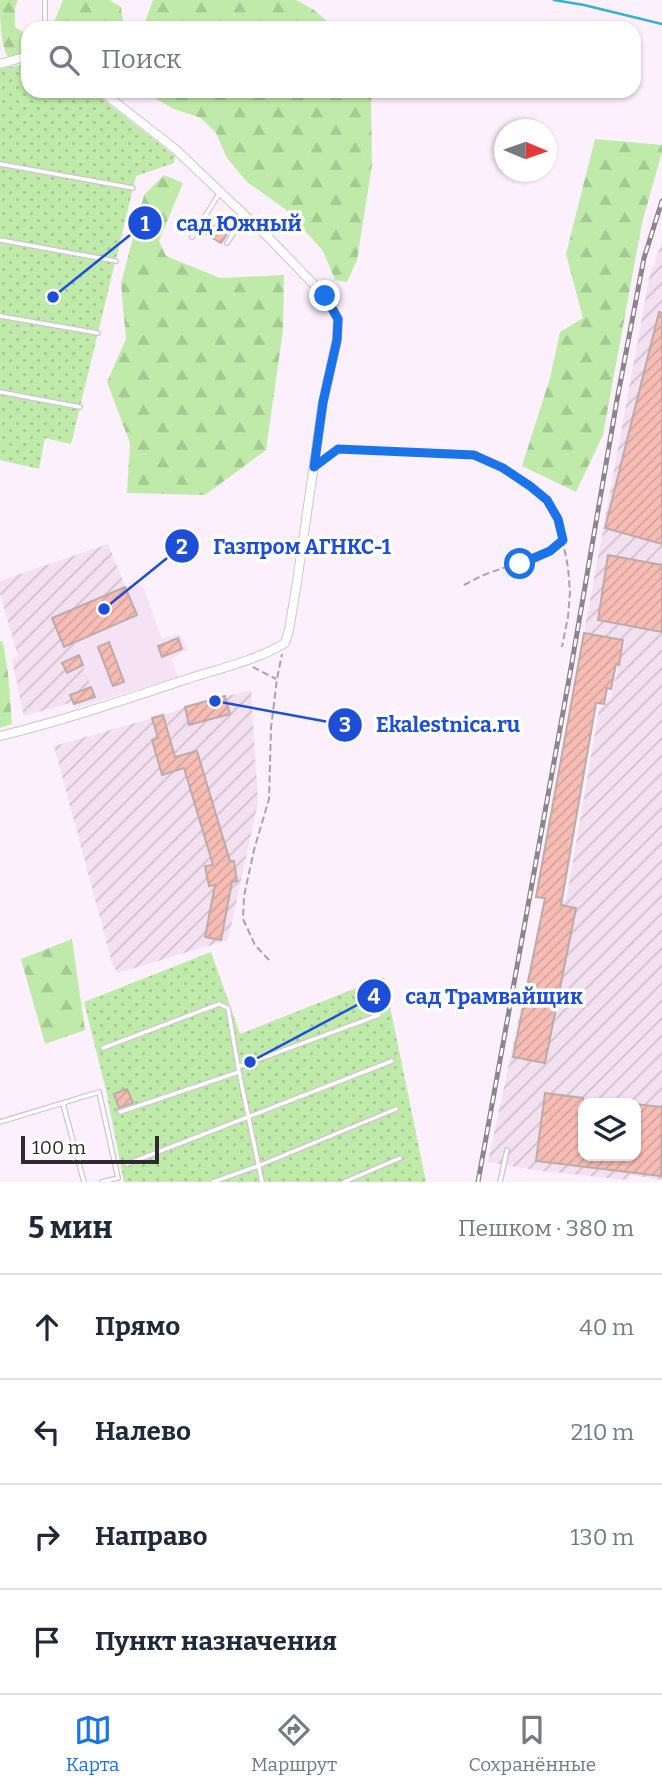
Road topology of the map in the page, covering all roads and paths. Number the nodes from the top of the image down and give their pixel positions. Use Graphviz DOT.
graph roads {
  1 [pos="45,0"];
  2 [pos="45,21"];
  3 [pos="21,58"];
  4 [pos="0,64"];
  5 [pos="110,98"];
  6 [pos="0,164"];
  7 [pos="133,188"];
  8 [pos="220,192"];
  9 [pos="246,216"];
  10 [pos="192,237"];
  11 [pos="0,240"];
  12 [pos="227,243"];
  13 [pos="116,261"];
  14 [pos="0,316"];
  15 [pos="98,333"];
  16 [pos="0,392"];
  17 [pos="80,407"];
  18 [pos="314,467"];
  19 [pos="563,540"];
  20 [pos="464,586"];
  21 [pos="285,643"];
  22 [pos="562,647"];
  23 [pos="241,661"];
  24 [pos="277,679"];
  25 [pos="0,736"];
  26 [pos="269,960"];
  27 [pos="379,1015"];
  28 [pos="103,1048"];
  29 [pos="392,1061"];
  30 [pos="238,1070"];
  31 [pos="63,1104"];
  32 [pos="396,1109"];
  33 [pos="120,1112"];
  34 [pos="248,1117"];
  35 [pos="0,1122"];
  36 [pos="507,1150"];
  37 [pos="400,1158"];
  38 [pos="127,1164"];
  39 [pos="258,1166"];
  40 [pos="84,1182"];
  41 [pos="102,1182"];
  42 [pos="213,1182"];
  43 [pos="262,1182"];
  44 [pos="344,1182"];
  45 [pos="500,1182"];
  1 -- 2 [label="lane"];
  3 -- 4 [label="street"];
  5 -- 8 [label="street"];
  6 -- 7 [label="lane"];
  8 -- 9 [label="street"];
  8 -- 10 [label="lane"];
  9 -- 12 [label="lane"];
  9 -- 18 [label="street"];
  11 -- 13 [label="lane"];
  14 -- 15 [label="lane"];
  16 -- 17 [label="lane"];
  18 -- 19 [label="path"];
  18 -- 21 [label="street"];
  19 -- 20 [label="path"];
  19 -- 22 [label="path"];
  21 -- 23 [label="street"];
  21 -- 24 [label="path"];
  23 -- 24 [label="path"];
  23 -- 25 [label="street"];
  24 -- 26 [label="path"];
  27 -- 30 [label="lane"];
  28 -- 30 [label="lane"];
  29 -- 34 [label="lane"];
  30 -- 33 [label="lane"];
  30 -- 34 [label="lane"];
  31 -- 35 [label="lane"];
  31 -- 40 [label="lane"];
  31 -- 41 [label="lane"];
  32 -- 39 [label="lane"];
  34 -- 38 [label="lane"];
  34 -- 39 [label="lane"];
  36 -- 45 [label="lane"];
  37 -- 44 [label="lane"];
  39 -- 42 [label="lane"];
  39 -- 43 [label="lane"];
}
